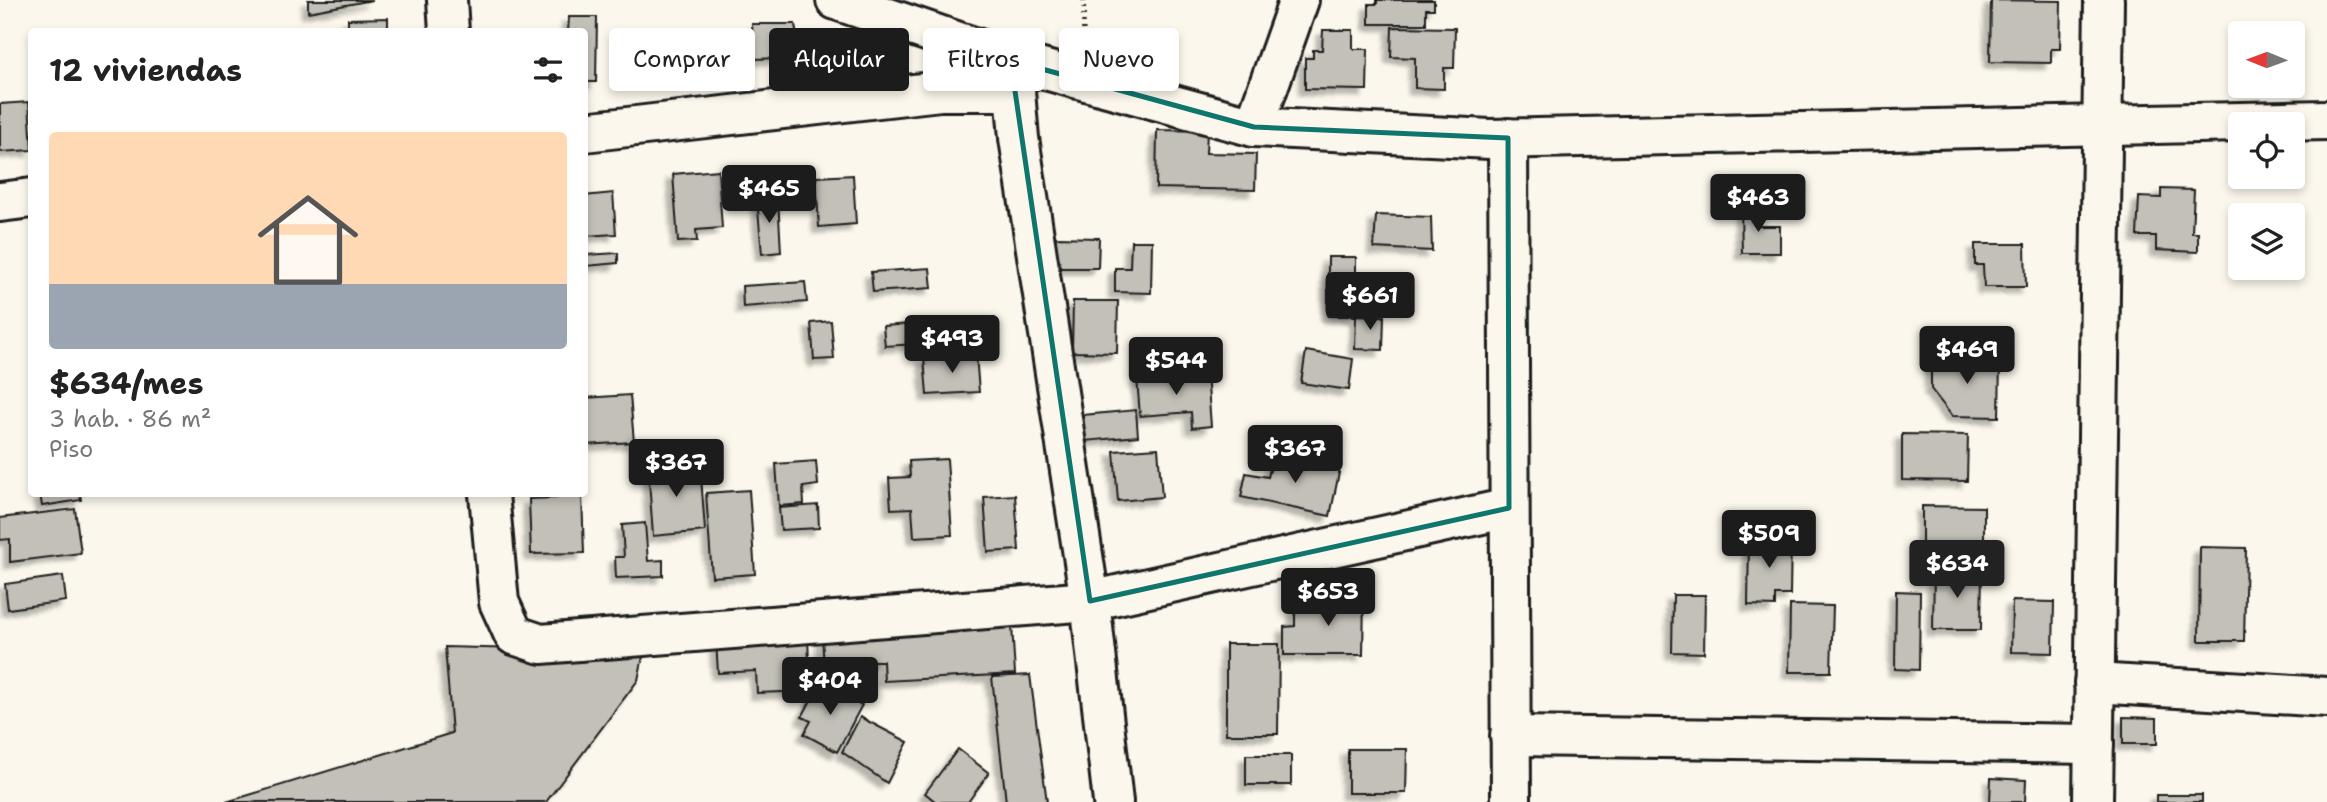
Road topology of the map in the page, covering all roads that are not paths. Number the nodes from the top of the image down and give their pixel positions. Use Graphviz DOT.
graph roads {
  1 [pos="447,0"];
  2 [pos="836,0"];
  3 [pos="1299,0"];
  4 [pos="2104,0"];
  5 [pos="449,28"];
  6 [pos="923,37"];
  7 [pos="1045,83"];
  8 [pos="940,91"];
  9 [pos="1018,91"];
  10 [pos="2327,120"];
  11 [pos="2102,125"];
  12 [pos="1254,127"];
  13 [pos="588,132"];
  14 [pos="1508,138"];
  15 [pos="28,198"];
  16 [pos="0,202"];
  17 [pos="489,497"];
  18 [pos="1509,508"];
  19 [pos="1090,601"];
  20 [pos="2094,683"];
  21 [pos="2327,697"];
  22 [pos="1510,736"];
  23 [pos="2094,744"];
  24 [pos="1113,802"];
  25 [pos="1510,802"];
  26 [pos="2093,802"];
  1 -- 5 [label="street"];
  2 -- 6 [label="street"];
  3 -- 12 [label="street"];
  4 -- 11 [label="street"];
  7 -- 12 [label="street"];
  8 -- 13 [label="street"];
  9 -- 19 [label="street"];
  10 -- 11 [label="street"];
  11 -- 14 [label="street"];
  11 -- 20 [label="street"];
  12 -- 14 [label="street"];
  14 -- 18 [label="street"];
  15 -- 16 [label="street"];
  17 -- 19 [label="street"];
  18 -- 19 [label="street"];
  18 -- 22 [label="street"];
  19 -- 24 [label="street"];
  20 -- 21 [label="street"];
  20 -- 23 [label="street"];
  22 -- 23 [label="street"];
  22 -- 25 [label="street"];
  23 -- 26 [label="street"];
}
